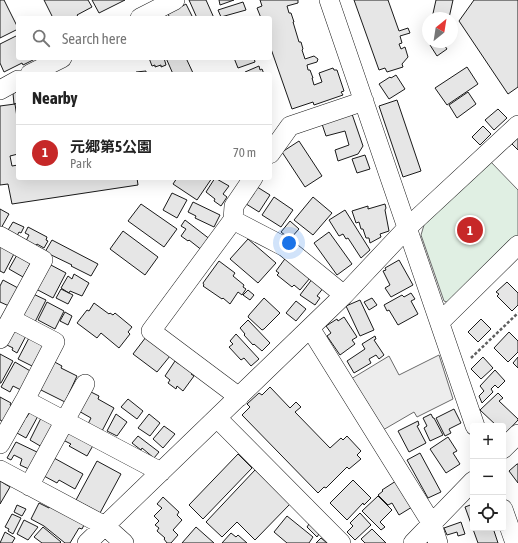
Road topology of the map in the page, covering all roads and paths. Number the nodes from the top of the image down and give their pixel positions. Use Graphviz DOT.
graph roads {
  1 [pos="175,0"];
  2 [pos="329,0"];
  3 [pos="144,16"];
  4 [pos="58,60"];
  5 [pos="34,72"];
  6 [pos="16,81"];
  7 [pos="0,90"];
  8 [pos="364,100"];
  9 [pos="518,125"];
  10 [pos="272,151"];
  11 [pos="252,180"];
  12 [pos="233,220"];
  13 [pos="408,227"];
  14 [pos="0,236"];
  15 [pos="518,245"];
  16 [pos="344,295"];
  17 [pos="518,313"];
  18 [pos="11,319"];
  19 [pos="440,322"];
  20 [pos="310,328"];
  21 [pos="0,339"];
  22 [pos="457,371"];
  23 [pos="85,384"];
  24 [pos="239,397"];
  25 [pos="25,400"];
  26 [pos="217,418"];
  27 [pos="64,421"];
  28 [pos="474,423"];
  29 [pos="518,434"];
  30 [pos="0,444"];
  31 [pos="506,446"];
  32 [pos="0,470"];
  33 [pos="162,472"];
  34 [pos="470,484"];
  35 [pos="29,486"];
  36 [pos="506,518"];
  37 [pos="432,524"];
  38 [pos="105,526"];
  39 [pos="87,543"];
  40 [pos="124,543"];
  41 [pos="341,543"];
  42 [pos="413,543"];
  43 [pos="438,543"];
  44 [pos="515,543"];
  1 -- 3 [label="street"];
  2 -- 8 [label="street"];
  4 -- 5 [label="street"];
  6 -- 7 [label="street"];
  8 -- 10 [label="street"];
  8 -- 13 [label="street"];
  9 -- 13 [label="street"];
  11 -- 12 [label="street"];
  12 -- 16 [label="street"];
  12 -- 24 [label="street"];
  13 -- 16 [label="street"];
  13 -- 19 [label="street"];
  14 -- 18 [label="street"];
  15 -- 19 [label="street"];
  16 -- 20 [label="street"];
  17 -- 22 [label="path"];
  18 -- 21 [label="street"];
  18 -- 25 [label="street"];
  19 -- 22 [label="street"];
  20 -- 24 [label="street"];
  20 -- 37 [label="street"];
  22 -- 28 [label="street"];
  23 -- 27 [label="street"];
  24 -- 26 [label="street"];
  25 -- 27 [label="street"];
  25 -- 30 [label="street"];
  26 -- 33 [label="street"];
  26 -- 41 [label="street"];
  27 -- 33 [label="street"];
  27 -- 35 [label="street"];
  29 -- 31 [label="street"];
  32 -- 35 [label="street"];
  33 -- 38 [label="street"];
  34 -- 37 [label="street"];
  35 -- 38 [label="street"];
  36 -- 44 [label="street"];
  37 -- 42 [label="street"];
  37 -- 43 [label="street"];
  38 -- 39 [label="street"];
  38 -- 40 [label="street"];
}
